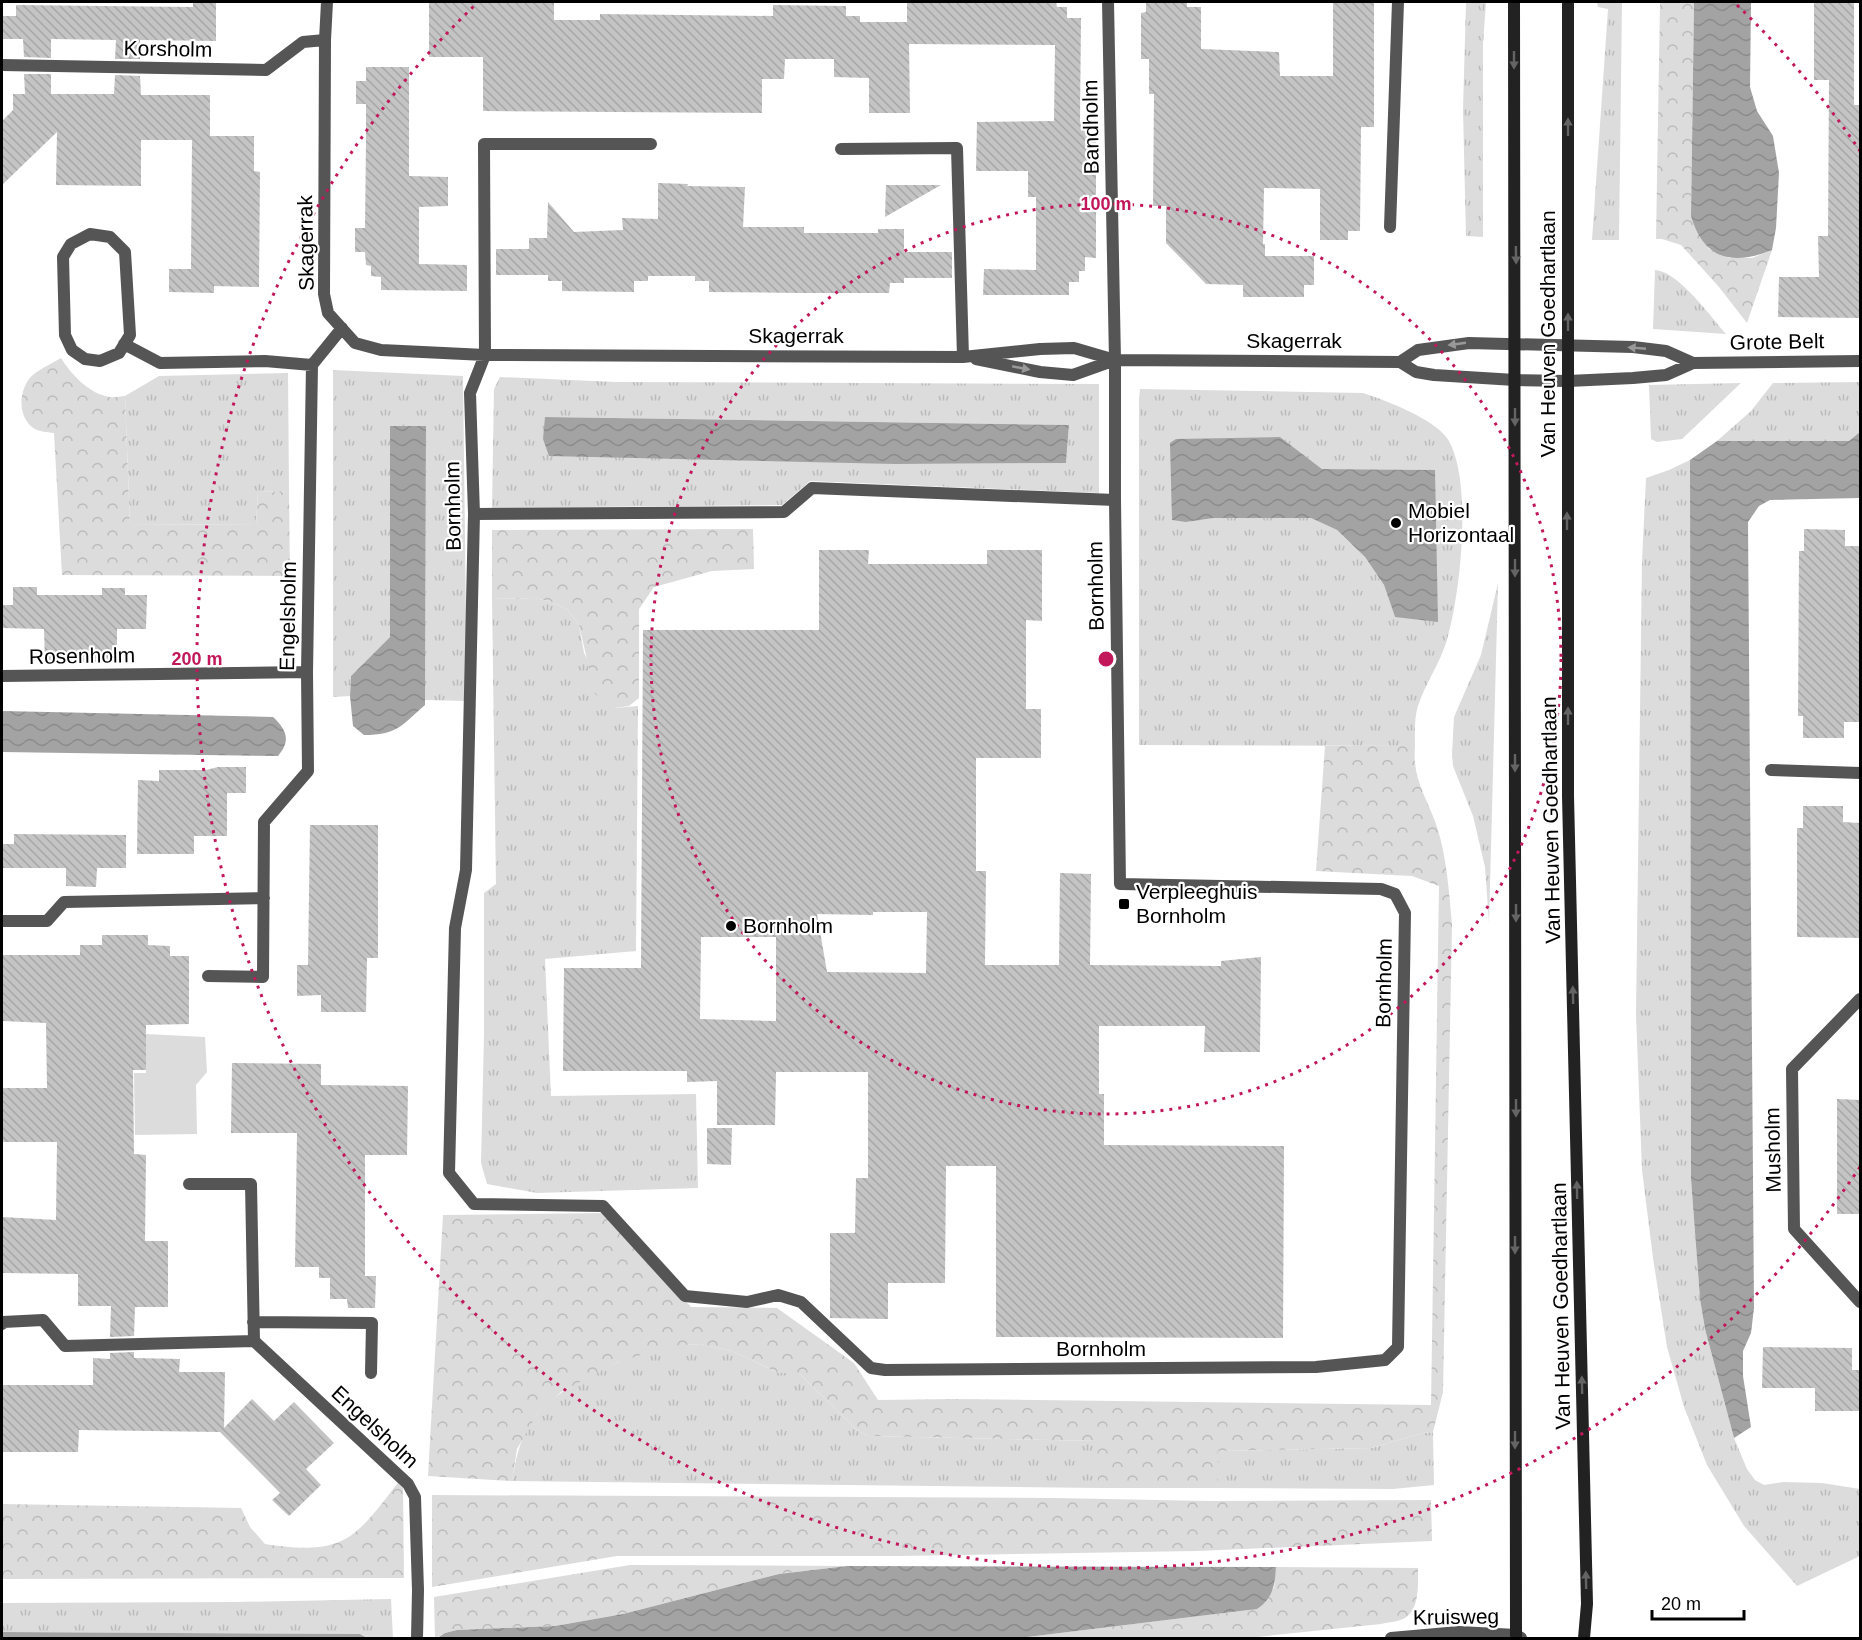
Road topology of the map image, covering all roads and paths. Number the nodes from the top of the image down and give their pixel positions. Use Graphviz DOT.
graph roads {
  1 [pos="327,2"];
  2 [pos="1108,2"];
  3 [pos="1398,2"];
  4 [pos="1514,2"];
  5 [pos="1568,2"];
  6 [pos="325,40"];
  7 [pos="2,65"];
  8 [pos="651,144"];
  9 [pos="841,149"];
  10 [pos="1390,227"];
  11 [pos="342,328"];
  12 [pos="124,344"];
  13 [pos="1515,345"];
  14 [pos="1568,345"];
  15 [pos="485,355"];
  16 [pos="963,357"];
  17 [pos="1115,360"];
  18 [pos="1860,361"];
  19 [pos="1400,362"];
  20 [pos="1693,363"];
  21 [pos="312,365"];
  22 [pos="1515,381"];
  23 [pos="1568,381"];
  24 [pos="1114,500"];
  25 [pos="474,514"];
  26 [pos="307,672"];
  27 [pos="2,676"];
  28 [pos="1771,770"];
  29 [pos="1860,773"];
  30 [pos="264,898"];
  31 [pos="2,921"];
  32 [pos="208,976"];
  33 [pos="1860,999"];
  34 [pos="189,1184"];
  35 [pos="1860,1302"];
  36 [pos="254,1322"];
  37 [pos="2,1324"];
  38 [pos="254,1341"];
  39 [pos="371,1372"];
  40 [pos="1518,1637"];
  41 [pos="417,1638"];
  42 [pos="1391,1638"];
  43 [pos="1584,1638"];
  1 -- 6 [label="street, Skagerrak"];
  2 -- 17 [label="street, Bandholm"];
  3 -- 10 [label="street"];
  4 -- 13 [label="main road, Van Heuven Goedhartlaan, one-way"];
  14 -- 5 [label="main road, Van Heuven Goedhartlaan, one-way"];
  6 -- 7 [label="street, Korsholm"];
  6 -- 11 [label="street, Skagerrak"];
  8 -- 15 [label="street"];
  9 -- 16 [label="street"];
  11 -- 15 [label="street, Skagerrak"];
  11 -- 21 [label="street"];
  12 -- 12 [label="street"];
  12 -- 21 [label="street"];
  13 -- 14 [label="street, Skagerrak"];
  13 -- 19 [label="street, Skagerrak, one-way"];
  13 -- 22 [label="main road, Van Heuven Goedhartlaan"];
  20 -- 14 [label="street, Grote Belt, one-way"];
  14 -- 23 [label="main road, Van Heuven Goedhartlaan"];
  15 -- 16 [label="street, Skagerrak"];
  15 -- 25 [label="street, Bornholm"];
  16 -- 17 [label="street, Skagerrak"];
  16 -- 17 [label="street, Skagerrak, one-way"];
  17 -- 19 [label="street, Skagerrak"];
  17 -- 24 [label="street, Bornholm"];
  18 -- 20 [label="street, Grote Belt"];
  19 -- 22 [label="street, Skagerrak"];
  20 -- 23 [label="street, Grote Belt"];
  21 -- 26 [label="street, Engelsholm"];
  22 -- 23 [label="street, Skagerrak"];
  22 -- 40 [label="main road, Van Heuven Goedhartlaan, one-way"];
  43 -- 23 [label="main road, Van Heuven Goedhartlaan, one-way"];
  24 -- 25 [label="street"];
  24 -- 25 [label="street, Bornholm"];
  26 -- 27 [label="street, Rosenholm"];
  26 -- 30 [label="street, Engelsholm"];
  28 -- 29 [label="street"];
  30 -- 31 [label="street"];
  30 -- 32 [label="street, Engelsholm"];
  33 -- 35 [label="street, Musholm"];
  34 -- 36 [label="street"];
  36 -- 38 [label="street"];
  36 -- 39 [label="street, Engelsholm"];
  37 -- 38 [label="street"];
  38 -- 41 [label="street, Engelsholm"];
  40 -- 42 [label="street, Kruisweg"];
}
